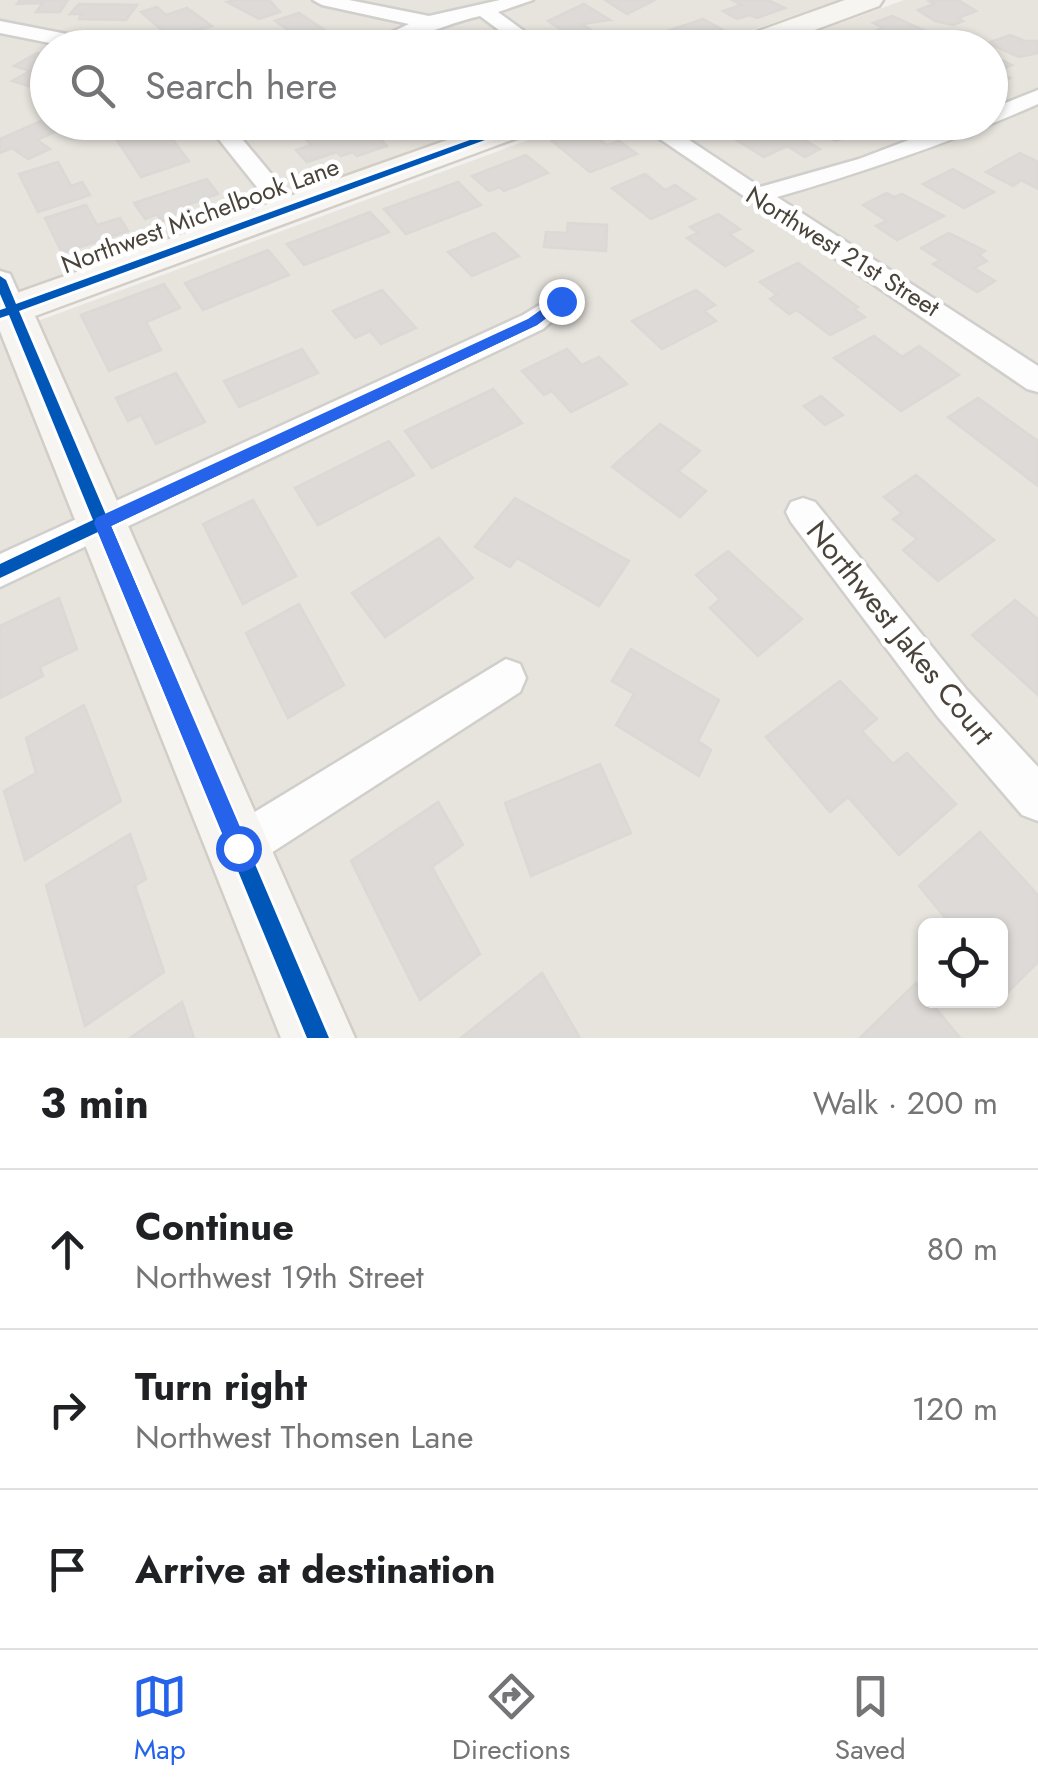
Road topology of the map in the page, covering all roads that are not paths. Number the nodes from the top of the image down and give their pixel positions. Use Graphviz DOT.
graph roads {
  1 [pos="322,0"];
  2 [pos="524,0"];
  3 [pos="870,0"];
  4 [pos="485,11"];
  5 [pos="428,22"];
  6 [pos="0,26"];
  7 [pos="410,30"];
  8 [pos="512,30"];
  9 [pos="788,30"];
  10 [pos="30,32"];
  11 [pos="1038,96"];
  12 [pos="1008,109"];
  13 [pos="231,140"];
  14 [pos="480,140"];
  15 [pos="673,140"];
  16 [pos="930,140"];
  17 [pos="756,196"];
  18 [pos="288,210"];
  19 [pos="4,301"];
  20 [pos="561,301"];
  21 [pos="1038,382"];
  22 [pos="803,512"];
  23 [pos="102,523"];
  24 [pos="0,571"];
  25 [pos="506,678"];
  26 [pos="1038,799"];
  27 [pos="238,848"];
  28 [pos="318,1038"];
  1 -- 5 [label="street"];
  2 -- 4 [label="street"];
  3 -- 9 [label="street"];
  4 -- 5 [label="street"];
  4 -- 8 [label="street"];
  5 -- 7 [label="street"];
  6 -- 10 [label="street"];
  11 -- 12 [label="street"];
  13 -- 18 [label="street"];
  14 -- 18 [label="street, Northwest Michelbook Lane"];
  15 -- 17 [label="street, Northwest 21st Street"];
  16 -- 17 [label="street"];
  17 -- 21 [label="street, Northwest 21st Street"];
  18 -- 19 [label="street, Northwest Michelbook Lane"];
  19 -- 23 [label="street"];
  20 -- 23 [label="street"];
  22 -- 26 [label="street, Northwest Jakes Court"];
  23 -- 24 [label="street"];
  23 -- 27 [label="street"];
  25 -- 27 [label="street"];
  27 -- 28 [label="street"];
}
